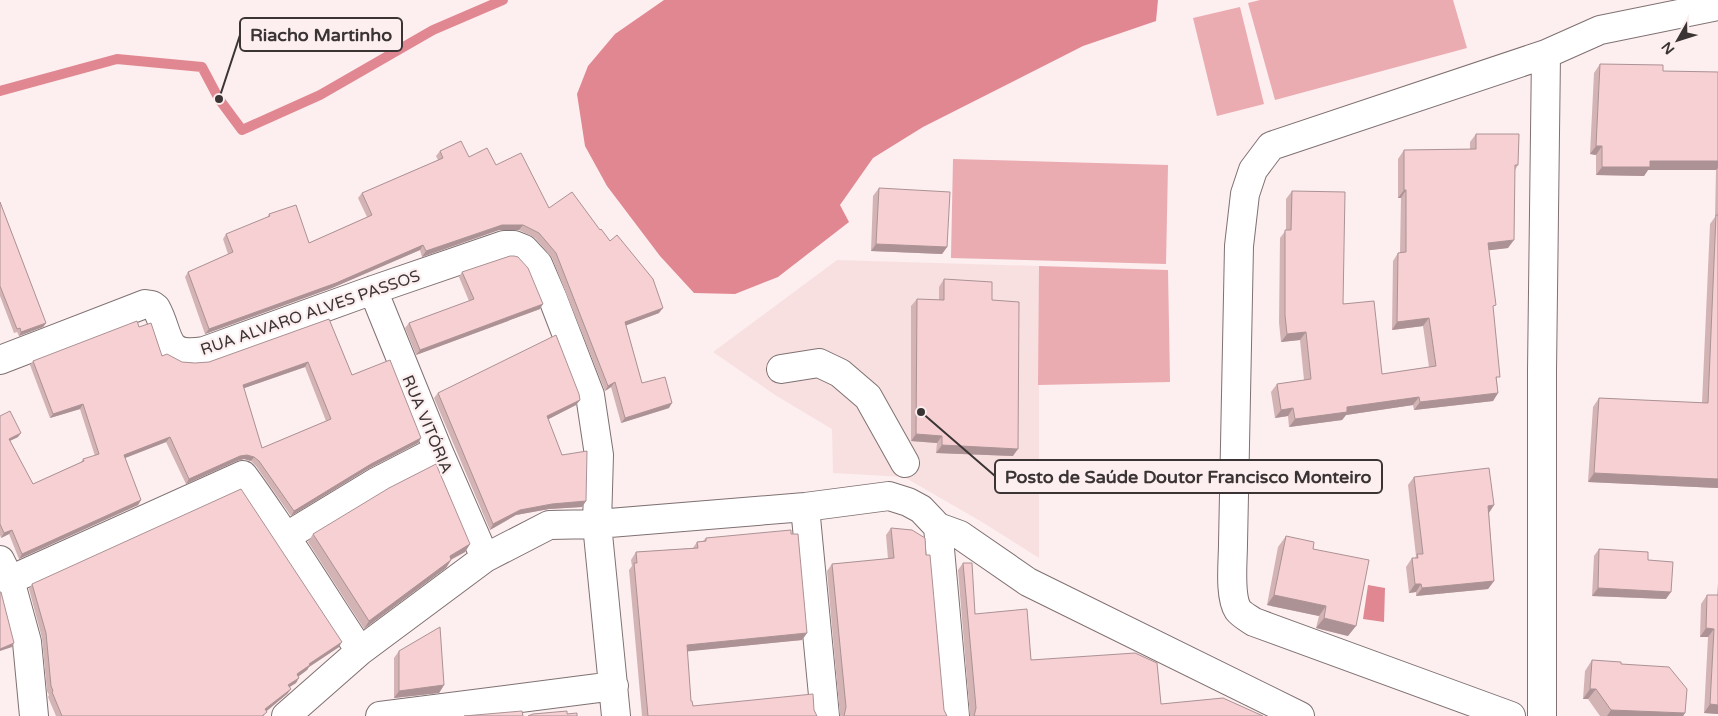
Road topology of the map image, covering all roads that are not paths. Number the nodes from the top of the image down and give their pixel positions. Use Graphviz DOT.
graph roads {
  1 [pos="1718,6"];
  2 [pos="1546,54"];
  3 [pos="373,290"];
  4 [pos="0,360"];
  5 [pos="781,369"];
  6 [pos="438,450"];
  7 [pos="905,463"];
  8 [pos="805,507"];
  9 [pos="597,524"];
  10 [pos="938,527"];
  11 [pos="287,536"];
  12 [pos="485,558"];
  13 [pos="5,570"];
  14 [pos="360,651"];
  15 [pos="614,686"];
  16 [pos="34,716"];
  17 [pos="286,716"];
  18 [pos="380,716"];
  19 [pos="616,716"];
  20 [pos="825,716"];
  21 [pos="955,716"];
  22 [pos="1300,716"];
  23 [pos="1511,716"];
  24 [pos="1542,716"];
  1 -- 2 [label="street"];
  2 -- 23 [label="street"];
  2 -- 24 [label="street"];
  3 -- 4 [label="street, RUA ALVARO ALVES PASSOS"];
  3 -- 6 [label="street, RUA VITÓRIA"];
  3 -- 9 [label="street, RUA ALVARO ALVES PASSOS"];
  5 -- 7 [label="street"];
  6 -- 11 [label="street"];
  6 -- 12 [label="street, RUA VITÓRIA"];
  8 -- 9 [label="street"];
  8 -- 10 [label="street"];
  8 -- 20 [label="street"];
  9 -- 12 [label="street"];
  9 -- 15 [label="street"];
  10 -- 21 [label="street"];
  10 -- 22 [label="street"];
  11 -- 13 [label="street"];
  11 -- 14 [label="street"];
  12 -- 14 [label="street"];
  13 -- 16 [label="street"];
  14 -- 17 [label="street"];
  15 -- 18 [label="street"];
  15 -- 19 [label="street"];
}
